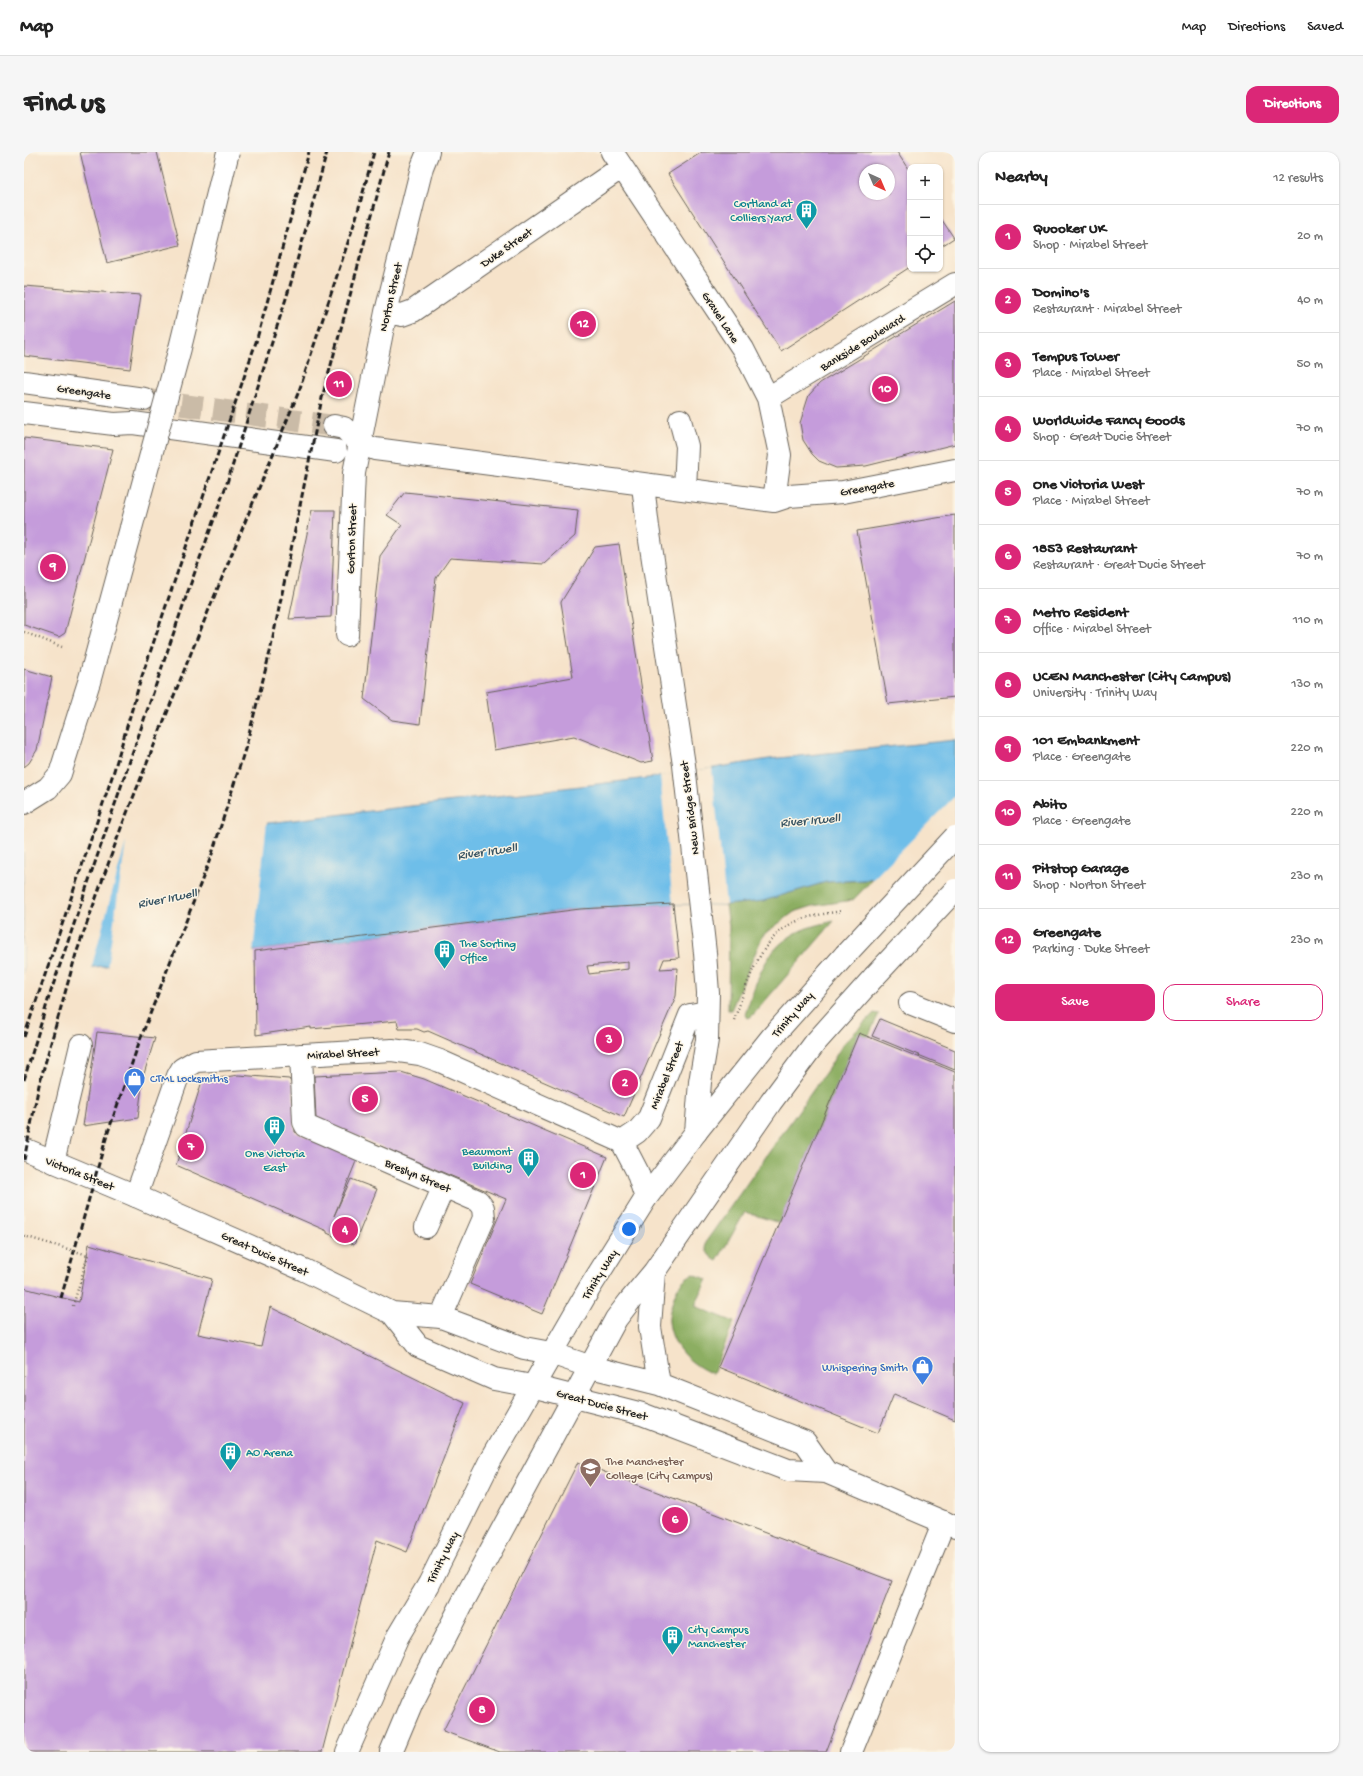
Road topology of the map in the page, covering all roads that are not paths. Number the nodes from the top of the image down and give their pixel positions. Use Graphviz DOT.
graph roads {
  1 [pos="228,152"];
  2 [pos="428,152"];
  3 [pos="617,159"];
  4 [pos="955,284"];
  5 [pos="386,312"];
  6 [pos="24,382"];
  7 [pos="768,398"];
  8 [pos="144,399"];
  9 [pos="24,413"];
  10 [pos="680,420"];
  11 [pos="334,426"];
  12 [pos="359,443"];
  13 [pos="336,450"];
  14 [pos="955,470"];
  15 [pos="645,485"];
  16 [pos="685,489"];
  17 [pos="774,501"];
  18 [pos="347,635"];
  19 [pos="24,803"];
  20 [pos="955,837"];
  21 [pos="955,890"];
  22 [pos="910,1003"];
  23 [pos="707,1012"];
  24 [pos="955,1021"];
  25 [pos="81,1045"];
  26 [pos="301,1055"];
  27 [pos="696,1132"];
  28 [pos="622,1142"];
  29 [pos="24,1149"];
  30 [pos="53,1162"];
  31 [pos="444,1186"];
  32 [pos="136,1196"];
  33 [pos="646,1198"];
  34 [pos="426,1227"];
  35 [pos="654,1272"];
  36 [pos="392,1313"];
  37 [pos="441,1318"];
  38 [pos="551,1353"];
  39 [pos="591,1367"];
  40 [pos="659,1384"];
  41 [pos="532,1386"];
  42 [pos="575,1396"];
  43 [pos="826,1472"];
  44 [pos="949,1524"];
  45 [pos="347,1752"];
  46 [pos="392,1752"];
  47 [pos="851,1752"];
  1 -- 19 [label="main road, bridge"];
  2 -- 5 [label="main road, Norton Street"];
  3 -- 5 [label="main road, Duke Street"];
  3 -- 7 [label="main road, Gravel Lane"];
  4 -- 7 [label="main road, Bankside Boulevard"];
  5 -- 12 [label="main road, Norton Street"];
  6 -- 8 [label="main road, Greengate"];
  7 -- 17 [label="main road, Gravel Lane"];
  9 -- 13 [label="main road"];
  10 -- 16 [label="main road"];
  11 -- 12 [label="main road, Greengate"];
  12 -- 15 [label="main road, Greengate"];
  12 -- 18 [label="main road, Gorton Street"];
  14 -- 17 [label="main road, Greengate"];
  15 -- 16 [label="main road, Greengate"];
  15 -- 23 [label="main road, New Bridge Street"];
  16 -- 17 [label="main road, Greengate"];
  20 -- 27 [label="main road, Trinity Way, bridge"];
  21 -- 35 [label="main road, bridge"];
  22 -- 24 [label="main road"];
  23 -- 27 [label="main road, New Bridge Street"];
  23 -- 28 [label="main road, Mirabel Street"];
  25 -- 30 [label="main road"];
  26 -- 28 [label="main road, Mirabel Street"];
  26 -- 31 [label="main road, Breslyn Street"];
  26 -- 32 [label="main road, Mirabel Street"];
  27 -- 33 [label="main road, Trinity Way"];
  28 -- 33 [label="main road"];
  29 -- 30 [label="main road, Victoria Street"];
  30 -- 32 [label="main road, Victoria Street"];
  31 -- 34 [label="main road"];
  31 -- 37 [label="main road, Breslyn Street"];
  32 -- 36 [label="main road, Great Ducie Street"];
  33 -- 38 [label="main road, Trinity Way"];
  35 -- 39 [label="main road"];
  35 -- 40 [label="main road"];
  36 -- 37 [label="main road, Great Ducie Street"];
  36 -- 41 [label="main road, Great Ducie Street"];
  37 -- 38 [label="main road, Great Ducie Street"];
  38 -- 39 [label="main road, Great Ducie Street"];
  38 -- 41 [label="main road, Trinity Way"];
  39 -- 40 [label="main road, Great Ducie Street"];
  39 -- 42 [label="main road"];
  40 -- 43 [label="main road, Great Ducie Street"];
  41 -- 42 [label="main road, Great Ducie Street"];
  41 -- 45 [label="main road, Trinity Way"];
  42 -- 43 [label="main road, Great Ducie Street"];
  42 -- 46 [label="main road"];
  43 -- 44 [label="main road, Great Ducie Street"];
  44 -- 47 [label="main road"];
}
